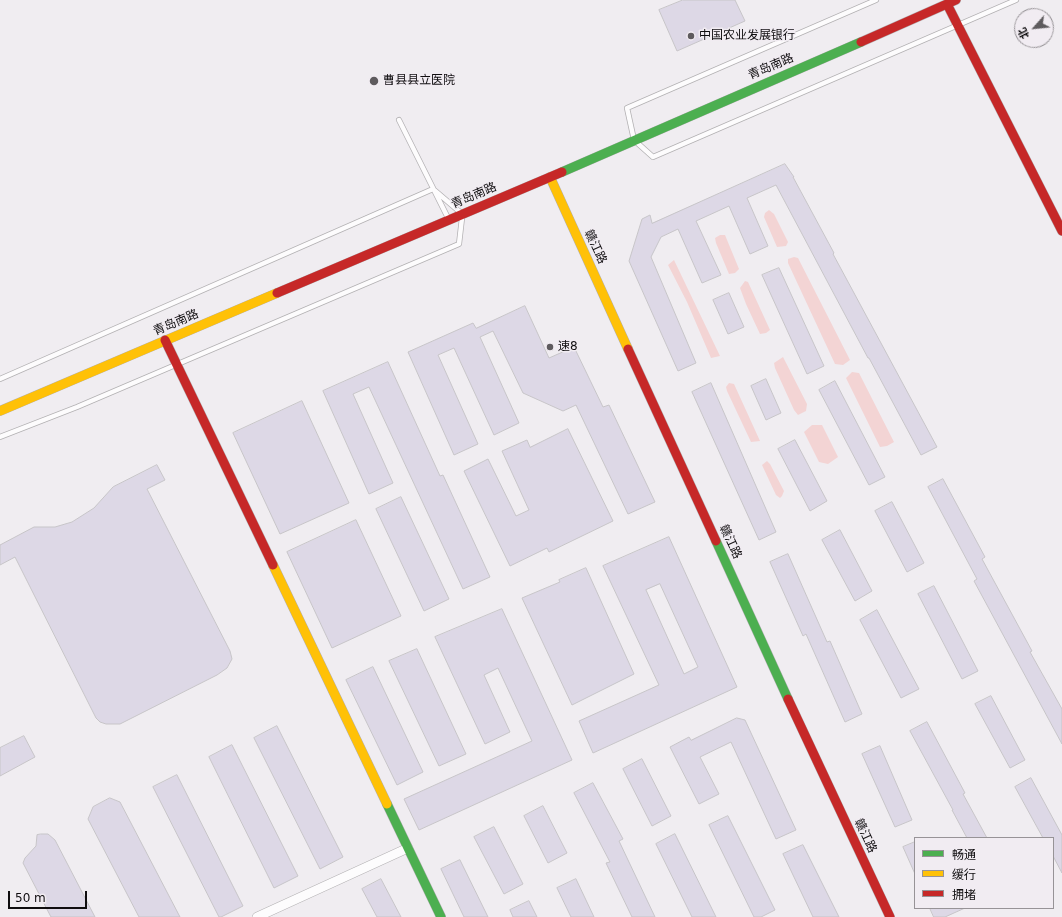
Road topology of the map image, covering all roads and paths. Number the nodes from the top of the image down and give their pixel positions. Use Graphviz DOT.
graph roads {
  1 [pos="876,0"];
  2 [pos="1016,0"];
  3 [pos="952,2"];
  4 [pos="399,120"];
  5 [pos="634,140"];
  6 [pos="550,176"];
  7 [pos="433,189"];
  8 [pos="462,214"];
  9 [pos="449,220"];
  10 [pos="1062,231"];
  11 [pos="165,340"];
  12 [pos="176,364"];
  13 [pos="0,379"];
  14 [pos="0,411"];
  15 [pos="0,438"];
  16 [pos="408,848"];
  17 [pos="257,917"];
  18 [pos="441,917"];
  19 [pos="890,917"];
  1 -- 5 [label="lane"];
  2 -- 5 [label="lane"];
  3 -- 5 [label="main road, 青岛南路"];
  3 -- 10 [label="main road"];
  4 -- 7 [label="lane"];
  5 -- 6 [label="main road, 青岛南路"];
  6 -- 8 [label="main road, 青岛南路"];
  6 -- 19 [label="main road, 赣江路"];
  7 -- 8 [label="lane"];
  7 -- 9 [label="lane"];
  7 -- 13 [label="lane"];
  8 -- 9 [label="main road, 青岛南路"];
  8 -- 12 [label="lane"];
  9 -- 11 [label="main road, 青岛南路"];
  11 -- 12 [label="main road"];
  11 -- 14 [label="main road, 青岛南路"];
  12 -- 15 [label="lane"];
  12 -- 16 [label="main road"];
  16 -- 17 [label="street"];
  16 -- 18 [label="main road"];
}
